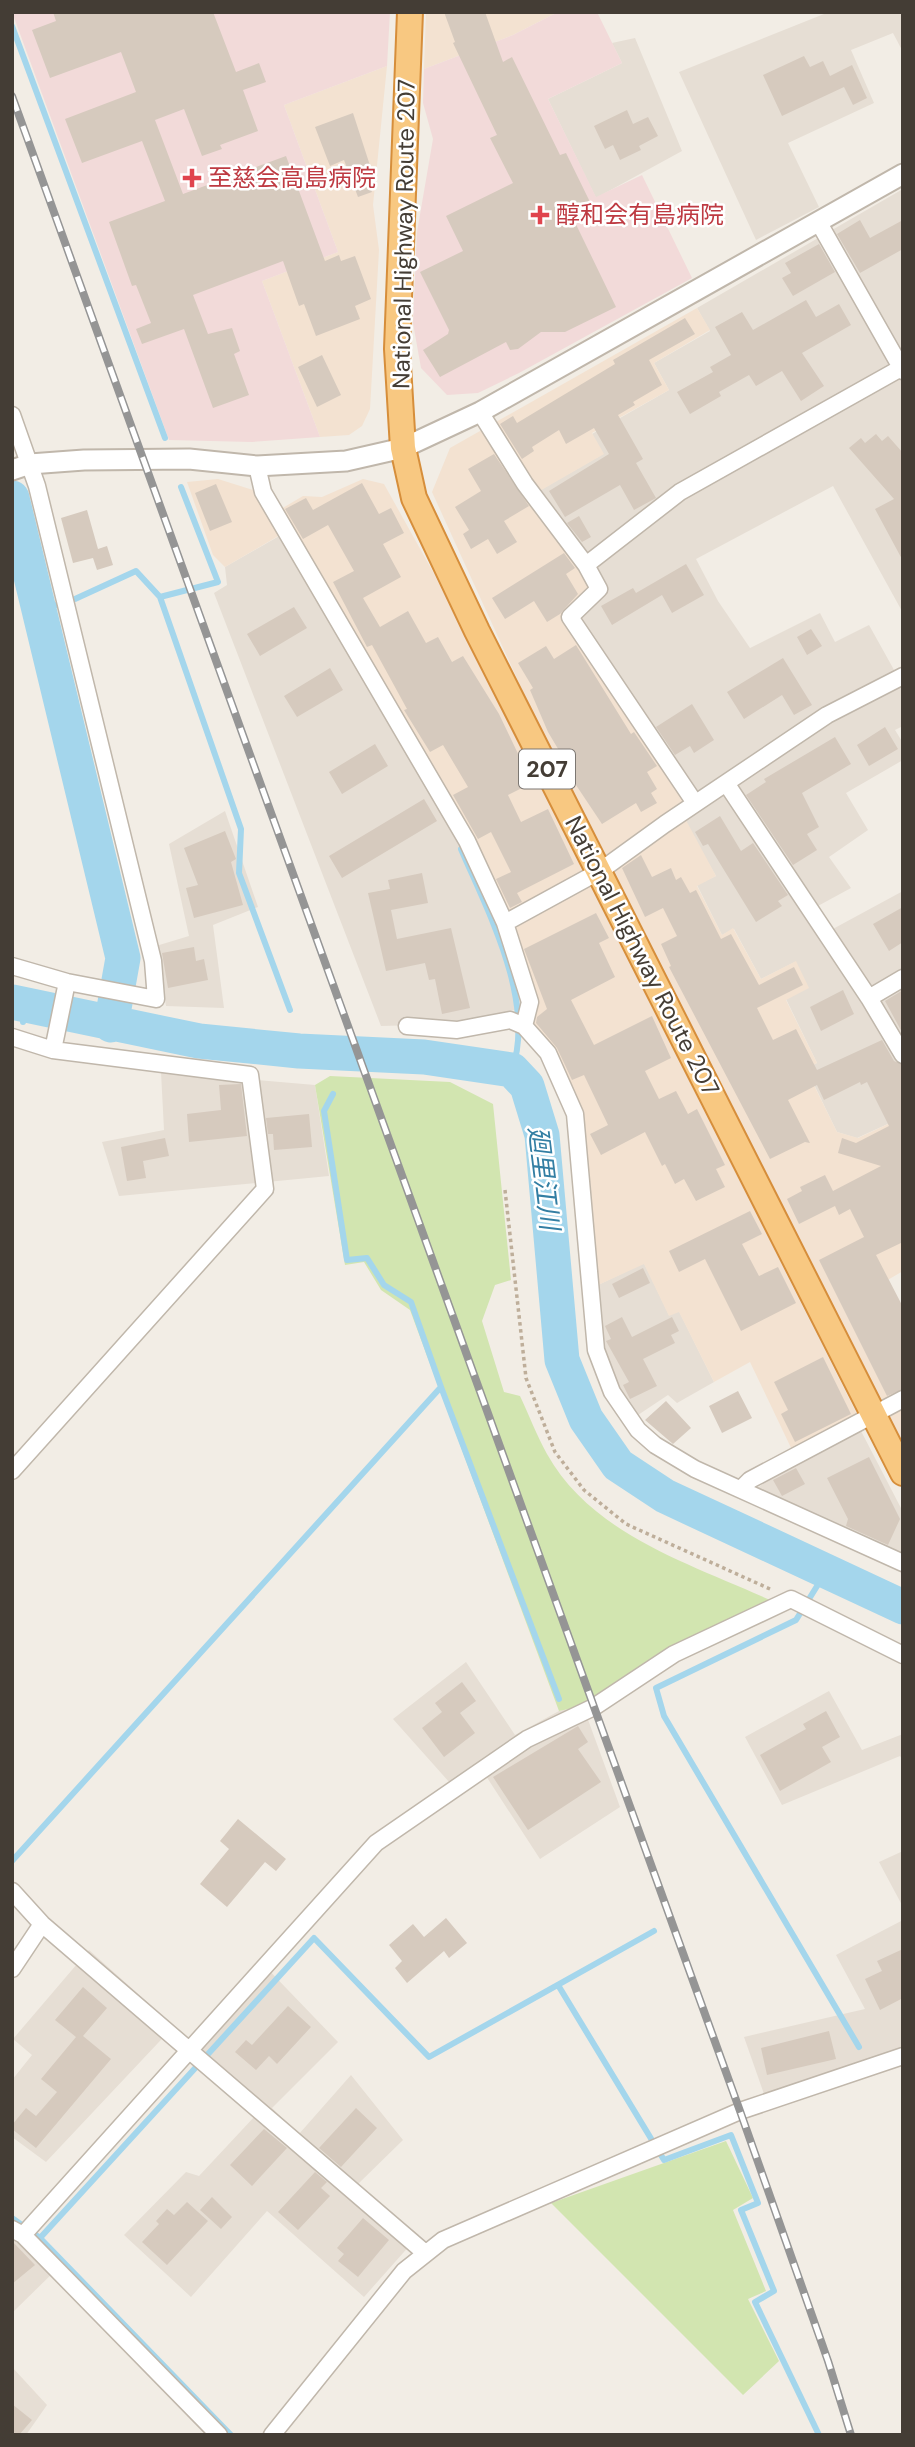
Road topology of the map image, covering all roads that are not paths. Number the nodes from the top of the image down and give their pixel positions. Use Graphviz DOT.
graph roads {
  1 [pos="410,12"];
  2 [pos="903,174"];
  3 [pos="819,223"];
  4 [pos="902,370"];
  5 [pos="480,412"];
  6 [pos="12,415"];
  7 [pos="403,448"];
  8 [pos="257,466"];
  9 [pos="21,467"];
  10 [pos="586,565"];
  11 [pos="903,676"];
  12 [pos="726,783"];
  13 [pos="695,803"];
  14 [pos="600,871"];
  15 [pos="505,923"];
  16 [pos="12,966"];
  17 [pos="903,978"];
  18 [pos="67,982"];
  19 [pos="869,998"];
  20 [pos="517,1023"];
  21 [pos="407,1026"];
  22 [pos="12,1037"];
  23 [pos="53,1050"];
  24 [pos="903,1055"];
  25 [pos="903,1399"];
  26 [pos="874,1416"];
  27 [pos="12,1471"];
  28 [pos="903,1473"];
  29 [pos="742,1488"];
  30 [pos="903,1563"];
  31 [pos="903,1656"];
  32 [pos="12,1891"];
  33 [pos="42,1924"];
  34 [pos="12,1969"];
  35 [pos="903,2056"];
  36 [pos="199,2057"];
  37 [pos="23,2230"];
  38 [pos="424,2252"];
  39 [pos="219,2435"];
  40 [pos="272,2435"];
  1 -- 7 [label="highway, National Highway Route 207 / 207"];
  2 -- 3 [label="street"];
  3 -- 4 [label="street"];
  3 -- 5 [label="street"];
  4 -- 10 [label="street"];
  5 -- 7 [label="street"];
  5 -- 10 [label="street"];
  6 -- 9 [label="street"];
  7 -- 8 [label="street"];
  7 -- 14 [label="highway, National Highway Route 207 / 207"];
  8 -- 9 [label="street"];
  8 -- 15 [label="street"];
  9 -- 18 [label="street"];
  10 -- 13 [label="street"];
  11 -- 12 [label="street"];
  12 -- 13 [label="street"];
  12 -- 19 [label="street"];
  13 -- 14 [label="street"];
  14 -- 15 [label="street"];
  14 -- 26 [label="highway, National Highway Route 207 / 207"];
  15 -- 20 [label="street"];
  16 -- 18 [label="street"];
  17 -- 19 [label="street"];
  18 -- 23 [label="street"];
  19 -- 24 [label="street"];
  20 -- 21 [label="street"];
  20 -- 29 [label="street"];
  22 -- 23 [label="street"];
  23 -- 27 [label="street"];
  25 -- 26 [label="street"];
  26 -- 28 [label="highway, National Highway Route 207 / 207"];
  26 -- 29 [label="street"];
  29 -- 30 [label="street"];
  31 -- 36 [label="street"];
  32 -- 33 [label="street"];
  33 -- 34 [label="street"];
  33 -- 36 [label="street"];
  35 -- 38 [label="street"];
  36 -- 37 [label="street"];
  36 -- 38 [label="street"];
  37 -- 39 [label="street"];
  38 -- 40 [label="street"];
}
